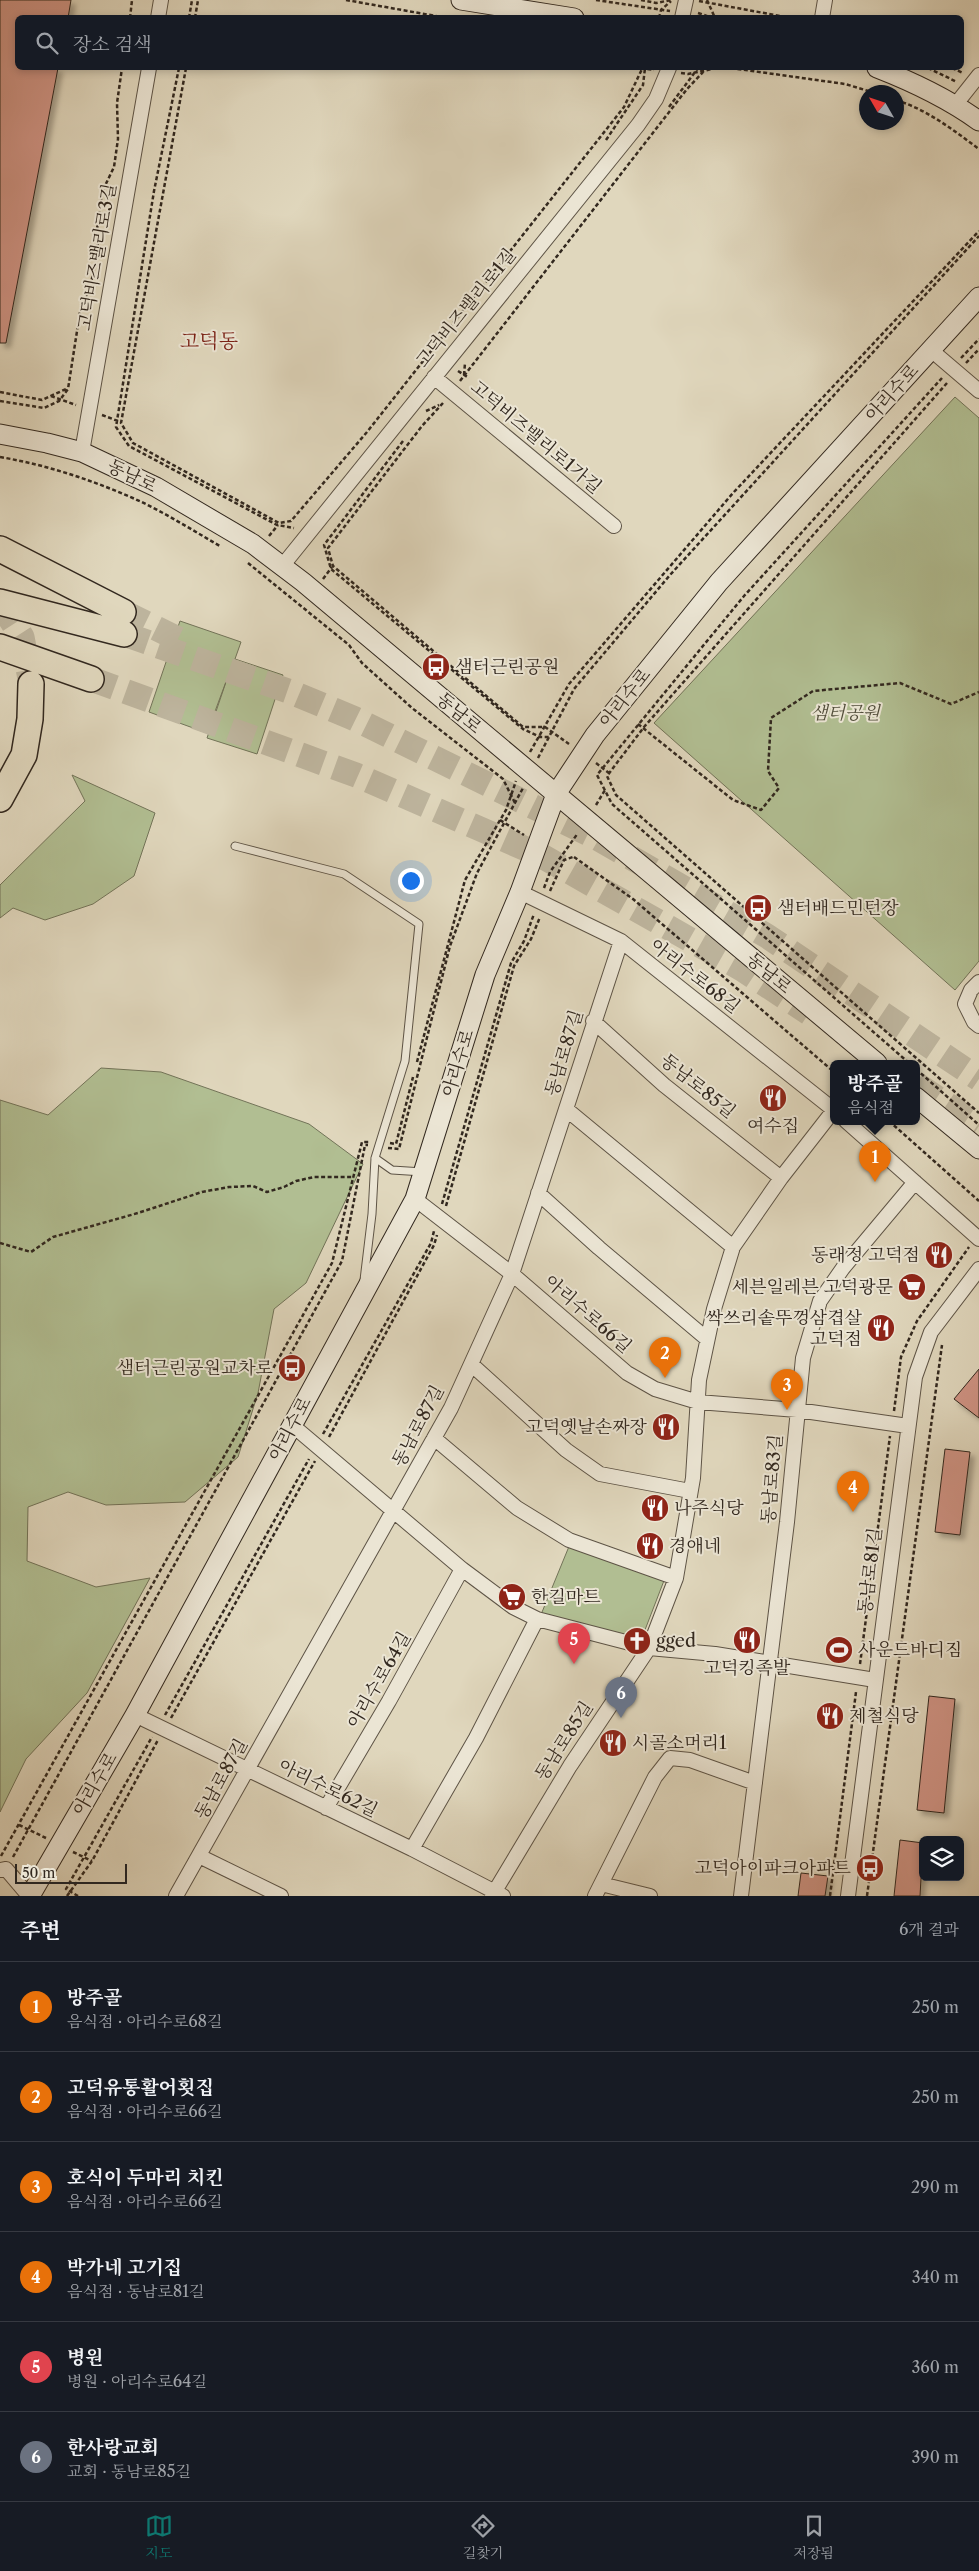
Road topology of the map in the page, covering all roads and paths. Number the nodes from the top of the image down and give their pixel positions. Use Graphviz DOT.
graph roads {
  1 [pos="132,0"];
  2 [pos="161,0"];
  3 [pos="192,0"];
  4 [pos="198,0"];
  5 [pos="346,0"];
  6 [pos="461,0"];
  7 [pos="596,0"];
  8 [pos="641,0"];
  9 [pos="673,0"];
  10 [pos="692,0"];
  11 [pos="825,0"];
  12 [pos="707,2"];
  13 [pos="661,10"];
  14 [pos="684,10"];
  15 [pos="130,15"];
  16 [pos="158,15"];
  17 [pos="190,15"];
  18 [pos="196,15"];
  19 [pos="430,15"];
  20 [pos="555,15"];
  21 [pos="660,15"];
  22 [pos="707,15"];
  23 [pos="713,15"];
  24 [pos="775,15"];
  25 [pos="822,15"];
  26 [pos="122,70"];
  27 [pos="149,70"];
  28 [pos="179,70"];
  29 [pos="186,70"];
  30 [pos="642,70"];
  31 [pos="643,70"];
  32 [pos="668,70"];
  33 [pos="697,70"];
  34 [pos="705,70"];
  35 [pos="745,70"];
  36 [pos="882,70"];
  37 [pos="932,70"];
  38 [pos="979,75"];
  39 [pos="859,88"];
  40 [pos="969,88"];
  41 [pos="904,102"];
  42 [pos="956,104"];
  43 [pos="979,121"];
  44 [pos="605,142"];
  45 [pos="979,149"];
  46 [pos="979,231"];
  47 [pos="979,298"];
  48 [pos="979,339"];
  49 [pos="979,349"];
  50 [pos="930,350"];
  51 [pos="954,370"];
  52 [pos="464,376"];
  53 [pos="434,377"];
  54 [pos="68,389"];
  55 [pos="0,392"];
  56 [pos="979,392"];
  57 [pos="0,401"];
  58 [pos="422,418"];
  59 [pos="0,434"];
  60 [pos="404,440"];
  61 [pos="82,452"];
  62 [pos="0,457"];
  63 [pos="614,526"];
  64 [pos="300,528"];
  65 [pos="224,548"];
  66 [pos="0,549"];
  67 [pos="241,558"];
  68 [pos="282,566"];
  69 [pos="0,602"];
  70 [pos="0,647"];
  71 [pos="0,665"];
  72 [pos="31,684"];
  73 [pos="979,692"];
  74 [pos="638,724"];
  75 [pos="545,727"];
  76 [pos="644,727"];
  77 [pos="540,737"];
  78 [pos="549,737"];
  79 [pos="522,765"];
  80 [pos="556,794"];
  81 [pos="511,796"];
  82 [pos="0,799"];
  83 [pos="515,803"];
  84 [pos="235,846"];
  85 [pos="573,857"];
  86 [pos="520,892"];
  87 [pos="542,902"];
  88 [pos="621,941"];
  89 [pos="511,963"];
  90 [pos="979,982"];
  91 [pos="593,1021"];
  92 [pos="979,1026"];
  93 [pos="872,1060"];
  94 [pos="907,1060"];
  95 [pos="918,1060"];
  96 [pos="920,1061"];
  97 [pos="830,1069"];
  98 [pos="920,1072"];
  99 [pos="416,1081"];
  100 [pos="920,1100"];
  101 [pos="830,1107"];
  102 [pos="566,1109"];
  103 [pos="979,1113"];
  104 [pos="830,1115"];
  105 [pos="979,1124"];
  106 [pos="851,1125"];
  107 [pos="893,1125"];
  108 [pos="380,1145"];
  109 [pos="979,1149"];
  110 [pos="375,1158"];
  111 [pos="424,1172"];
  112 [pos="354,1177"];
  113 [pos="781,1178"];
  114 [pos="915,1182"];
  115 [pos="538,1193"];
  116 [pos="415,1199"];
  117 [pos="979,1201"];
  118 [pos="442,1220"];
  119 [pos="979,1239"];
  120 [pos="0,1243"];
  121 [pos="733,1247"];
  122 [pos="979,1269"];
  123 [pos="512,1274"];
  124 [pos="362,1296"];
  125 [pos="707,1339"];
  126 [pos="943,1339"];
  127 [pos="471,1364"];
  128 [pos="698,1402"];
  129 [pos="797,1410"];
  130 [pos="292,1425"];
  131 [pos="908,1426"];
  132 [pos="434,1438"];
  133 [pos="322,1450"];
  134 [pos="690,1491"];
  135 [pos="394,1510"];
  136 [pos="462,1569"];
  137 [pos="676,1578"];
  138 [pos="537,1619"];
  139 [pos="649,1648"];
  140 [pos="771,1662"];
  141 [pos="875,1680"];
  142 [pos="135,1715"];
  143 [pos="164,1729"];
  144 [pos="247,1770"];
  145 [pos="755,1783"];
  146 [pos="326,1808"];
  147 [pos="412,1849"];
  148 [pos="198,1856"];
  149 [pos="2,1865"];
  150 [pos="68,1890"];
  151 [pos="598,1890"];
  152 [pos="497,1894"];
  153 [pos="30,1896"];
  154 [pos="67,1896"];
  155 [pos="78,1896"];
  156 [pos="176,1896"];
  157 [pos="280,1896"];
  158 [pos="650,1896"];
  159 [pos="742,1896"];
  160 [pos="848,1896"];
  161 [pos="867,1896"];
  1 -- 15 [label="path"];
  2 -- 16 [label="street"];
  3 -- 17 [label="path"];
  4 -- 18 [label="path"];
  5 -- 19 [label="path"];
  6 -- 20 [label="main road"];
  7 -- 13 [label="path"];
  8 -- 9 [label="path"];
  9 -- 13 [label="path"];
  10 -- 12 [label="path"];
  11 -- 25 [label="street"];
  12 -- 23 [label="path"];
  12 -- 24 [label="path"];
  13 -- 14 [label="path"];
  13 -- 21 [label="path"];
  14 -- 22 [label="path"];
  26 -- 54 [label="path"];
  27 -- 61 [label="street, 고덕비즈밸리로3길"];
  28 -- 64 [label="path"];
  29 -- 30 [label="path"];
  31 -- 44 [label="path"];
  32 -- 53 [label="street, 고덕비즈밸리로1길"];
  33 -- 34 [label="path"];
  34 -- 52 [label="path"];
  35 -- 39 [label="path"];
  36 -- 42 [label="main road"];
  37 -- 40 [label="path"];
  38 -- 40 [label="street"];
  40 -- 42 [label="street"];
  41 -- 45 [label="path"];
  42 -- 43 [label="main road"];
  46 -- 75 [label="path"];
  47 -- 50 [label="main road, 아리수로"];
  48 -- 51 [label="path"];
  49 -- 51 [label="path"];
  50 -- 51 [label="street"];
  50 -- 80 [label="main road, 아리수로"];
  51 -- 56 [label="street"];
  51 -- 74 [label="path"];
  51 -- 76 [label="path"];
  53 -- 63 [label="street, 고덕비즈밸리로1가길"];
  53 -- 68 [label="street, 고덕비즈밸리로1길"];
  54 -- 55 [label="path"];
  54 -- 57 [label="path"];
  58 -- 75 [label="path"];
  59 -- 61 [label="main road, 동남로"];
  60 -- 77 [label="path"];
  61 -- 68 [label="main road, 동남로"];
  62 -- 65 [label="path"];
  66 -- 69 [label="highway"];
  67 -- 81 [label="path"];
  68 -- 79 [label="main road, 동남로"];
  70 -- 71 [label="highway"];
  72 -- 82 [label="highway"];
  73 -- 76 [label="path"];
  74 -- 76 [label="path"];
  74 -- 94 [label="path"];
  75 -- 77 [label="path"];
  76 -- 95 [label="path"];
  77 -- 78 [label="path"];
  77 -- 79 [label="path"];
  79 -- 80 [label="main road, 동남로"];
  79 -- 81 [label="path"];
  80 -- 86 [label="main road, 아리수로"];
  80 -- 93 [label="main road, 동남로"];
  81 -- 83 [label="path"];
  81 -- 108 [label="path"];
  84 -- 108 [label="lane"];
  85 -- 87 [label="path"];
  85 -- 87 [label="path"];
  85 -- 97 [label="path"];
  86 -- 87 [label="street, 아리수로68길"];
  86 -- 111 [label="main road, 아리수로"];
  87 -- 88 [label="street, 아리수로68길"];
  87 -- 89 [label="path"];
  87 -- 118 [label="path"];
  88 -- 91 [label="street, 동남로87길"];
  88 -- 101 [label="street, 아리수로68길"];
  90 -- 92 [label="street"];
  91 -- 102 [label="street, 동남로87길"];
  91 -- 113 [label="street, 동남로85길"];
  96 -- 103 [label="path"];
  98 -- 105 [label="path"];
  99 -- 108 [label="path"];
  100 -- 109 [label="main road"];
  102 -- 115 [label="street, 동남로87길"];
  102 -- 121 [label="street"];
  104 -- 113 [label="street, 동남로85길"];
  106 -- 114 [label="street"];
  107 -- 117 [label="path"];
  108 -- 110 [label="lane"];
  108 -- 112 [label="path"];
  108 -- 149 [label="path"];
  110 -- 111 [label="lane"];
  110 -- 124 [label="lane"];
  111 -- 116 [label="main road, 아리수로"];
  112 -- 120 [label="path"];
  112 -- 149 [label="path"];
  113 -- 121 [label="street, 동남로85길"];
  114 -- 119 [label="street"];
  114 -- 129 [label="street, 동남로83길"];
  115 -- 123 [label="street, 동남로87길"];
  115 -- 125 [label="street"];
  116 -- 118 [label="street, 아리수로66길"];
  116 -- 124 [label="main road, 아리수로"];
  118 -- 123 [label="street, 아리수로66길"];
  118 -- 133 [label="path"];
  121 -- 125 [label="street, 동남로85길"];
  122 -- 131 [label="street, 동남로81길"];
  123 -- 127 [label="street, 동남로87길"];
  123 -- 128 [label="street, 아리수로66길"];
  124 -- 130 [label="main road, 아리수로"];
  125 -- 128 [label="street, 동남로85길"];
  126 -- 161 [label="path"];
  127 -- 132 [label="street, 동남로87길"];
  127 -- 134 [label="street"];
  128 -- 129 [label="street, 아리수로66길"];
  128 -- 134 [label="street, 동남로85길"];
  129 -- 131 [label="street, 아리수로66길"];
  129 -- 140 [label="street, 동남로83길"];
  130 -- 133 [label="street"];
  130 -- 142 [label="main road, 아리수로"];
  131 -- 141 [label="street, 동남로81길"];
  132 -- 135 [label="street, 동남로87길"];
  132 -- 137 [label="street"];
  133 -- 135 [label="street"];
  133 -- 143 [label="path"];
  134 -- 137 [label="street, 동남로85길"];
  135 -- 136 [label="street"];
  135 -- 144 [label="street, 동남로87길"];
  136 -- 138 [label="street"];
  136 -- 146 [label="street, 아리수로64길"];
  137 -- 139 [label="street, 동남로85길"];
  138 -- 139 [label="street"];
  138 -- 147 [label="street"];
  139 -- 140 [label="street"];
  139 -- 152 [label="street, 동남로85길"];
  140 -- 141 [label="street"];
  140 -- 145 [label="street, 동남로83길"];
  141 -- 160 [label="street, 동남로81길"];
  142 -- 143 [label="street, 아리수로62길"];
  142 -- 153 [label="main road, 아리수로"];
  143 -- 144 [label="street, 아리수로62길"];
  143 -- 150 [label="path"];
  144 -- 146 [label="street, 아리수로62길"];
  144 -- 148 [label="street, 동남로87길"];
  145 -- 151 [label="street"];
  145 -- 159 [label="street, 동남로83길"];
  146 -- 147 [label="street, 아리수로62길"];
  147 -- 152 [label="street, 아리수로62길"];
  148 -- 156 [label="street, 동남로87길"];
  148 -- 157 [label="street"];
  149 -- 153 [label="street"];
  150 -- 154 [label="path"];
  150 -- 155 [label="path"];
  151 -- 158 [label="street"];
}
